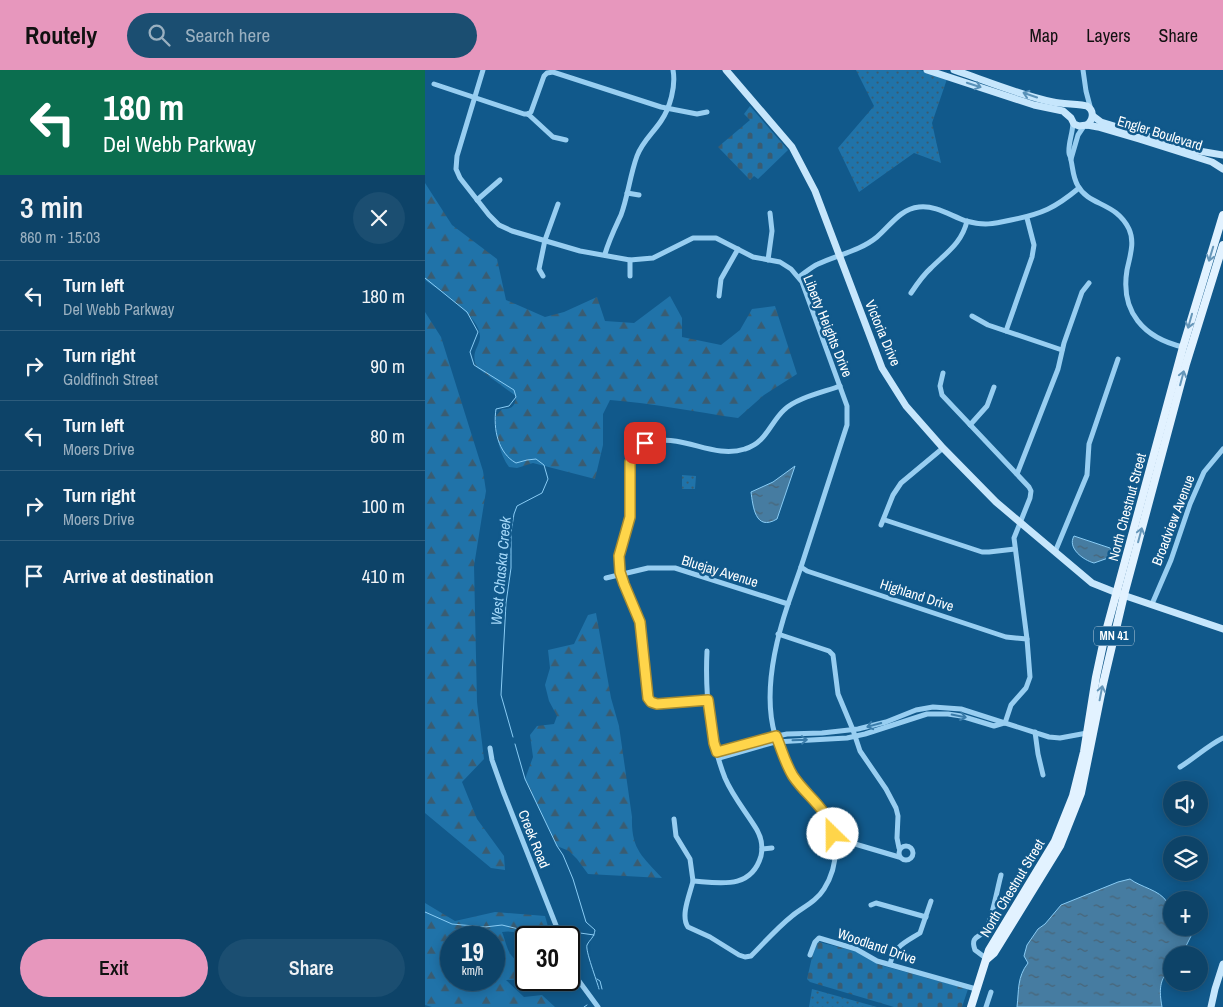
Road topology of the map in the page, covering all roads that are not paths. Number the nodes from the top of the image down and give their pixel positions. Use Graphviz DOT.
graph roads {
  1 [pos="483,70"];
  2 [pos="673,70"];
  3 [pos="727,70"];
  4 [pos="927,70"];
  5 [pos="954,70"];
  6 [pos="1083,70"];
  7 [pos="547,72"];
  8 [pos="434,84"];
  9 [pos="1086,91"];
  10 [pos="474,98"];
  11 [pos="1079,105"];
  12 [pos="667,109"];
  13 [pos="707,112"];
  14 [pos="1092,113"];
  15 [pos="528,114"];
  16 [pos="1072,120"];
  17 [pos="1086,126"];
  18 [pos="566,140"];
  19 [pos="1223,155"];
  20 [pos="1071,159"];
  21 [pos="1223,169"];
  22 [pos="499,180"];
  23 [pos="1079,188"];
  24 [pos="627,193"];
  25 [pos="639,195"];
  26 [pos="477,200"];
  27 [pos="558,204"];
  28 [pos="770,213"];
  29 [pos="1223,215"];
  30 [pos="1027,218"];
  31 [pos="967,221"];
  32 [pos="545,240"];
  33 [pos="1223,245"];
  34 [pos="738,249"];
  35 [pos="605,254"];
  36 [pos="839,256"];
  37 [pos="630,260"];
  38 [pos="768,260"];
  39 [pos="543,276"];
  40 [pos="630,276"];
  41 [pos="799,277"];
  42 [pos="1089,283"];
  43 [pos="911,292"];
  44 [pos="719,296"];
  45 [pos="972,316"];
  46 [pos="1005,331"];
  47 [pos="1183,348"];
  48 [pos="1062,350"];
  49 [pos="1118,359"];
  50 [pos="943,373"];
  51 [pos="840,386"];
  52 [pos="994,387"];
  53 [pos="969,425"];
  54 [pos="943,448"];
  55 [pos="1223,448"];
  56 [pos="1017,474"];
  57 [pos="1020,522"];
  58 [pos="1015,549"];
  59 [pos="1055,552"];
  60 [pos="801,567"];
  61 [pos="621,575"];
  62 [pos="606,578"];
  63 [pos="1120,594"];
  64 [pos="787,604"];
  65 [pos="1152,604"];
  66 [pos="1223,627"];
  67 [pos="778,634"];
  68 [pos="1027,639"];
  69 [pos="707,651"];
  70 [pos="708,700"];
  71 [pos="1005,723"];
  72 [pos="853,730"];
  73 [pos="1035,732"];
  74 [pos="1087,733"];
  75 [pos="855,736"];
  76 [pos="1223,738"];
  77 [pos="777,739"];
  78 [pos="490,748"];
  79 [pos="717,752"];
  80 [pos="719,758"];
  81 [pos="1179,767"];
  82 [pos="1043,775"];
  83 [pos="674,819"];
  84 [pos="836,846"];
  85 [pos="772,848"];
  86 [pos="899,848"];
  87 [pos="762,849"];
  88 [pos="899,857"];
  89 [pos="1001,874"];
  90 [pos="693,881"];
  91 [pos="931,901"];
  92 [pos="871,905"];
  93 [pos="926,917"];
  94 [pos="556,926"];
  95 [pos="810,955"];
  96 [pos="987,959"];
  97 [pos="890,964"];
  98 [pos="1223,964"];
  99 [pos="580,982"];
  100 [pos="976,989"];
  101 [pos="991,992"];
  102 [pos="598,1007"];
  103 [pos="971,1007"];
  104 [pos="986,1007"];
  105 [pos="1211,1007"];
  1 -- 10 [label="street, Liberty Heights Drive"];
  2 -- 12 [label="street"];
  3 -- 36 [label="street, Victoria Drive"];
  4 -- 16 [label="street, one-way"];
  11 -- 5 [label="street, one-way"];
  6 -- 9 [label="street"];
  7 -- 12 [label="street"];
  7 -- 15 [label="street"];
  8 -- 10 [label="street"];
  9 -- 11 [label="street"];
  9 -- 14 [label="street"];
  10 -- 15 [label="street"];
  10 -- 26 [label="street, Liberty Heights Drive"];
  11 -- 14 [label="street"];
  11 -- 16 [label="street"];
  12 -- 13 [label="street"];
  12 -- 24 [label="street"];
  14 -- 17 [label="street"];
  14 -- 19 [label="street, Engler Boulevard"];
  15 -- 18 [label="street"];
  16 -- 17 [label="street"];
  16 -- 20 [label="street"];
  17 -- 20 [label="street"];
  17 -- 21 [label="street, Engler Boulevard"];
  20 -- 23 [label="street"];
  22 -- 26 [label="street"];
  23 -- 30 [label="street"];
  23 -- 47 [label="street"];
  24 -- 25 [label="street"];
  24 -- 35 [label="street"];
  26 -- 32 [label="street, Liberty Heights Drive"];
  27 -- 32 [label="street"];
  28 -- 38 [label="street"];
  29 -- 47 [label="main road, North Chestnut Street / MN 41, one-way"];
  30 -- 31 [label="street"];
  30 -- 46 [label="street"];
  31 -- 36 [label="street"];
  31 -- 43 [label="street"];
  32 -- 35 [label="street, Liberty Heights Drive"];
  32 -- 39 [label="street"];
  63 -- 33 [label="main road, North Chestnut Street / MN 41, one-way"];
  34 -- 37 [label="street, Liberty Heights Drive"];
  34 -- 38 [label="street, Liberty Heights Drive"];
  34 -- 44 [label="street"];
  35 -- 37 [label="street, Liberty Heights Drive"];
  36 -- 41 [label="street"];
  36 -- 54 [label="street, Victoria Drive"];
  37 -- 40 [label="street"];
  38 -- 41 [label="street, Liberty Heights Drive"];
  41 -- 51 [label="street, Liberty Heights Drive"];
  42 -- 48 [label="street"];
  45 -- 46 [label="street"];
  46 -- 48 [label="street"];
  47 -- 63 [label="main road, North Chestnut Street / MN 41"];
  48 -- 56 [label="street"];
  49 -- 59 [label="street"];
  50 -- 53 [label="street"];
  51 -- 60 [label="street, Liberty Heights Drive"];
  51 -- 61 [label="street"];
  52 -- 53 [label="street"];
  53 -- 56 [label="street"];
  54 -- 57 [label="street, Victoria Drive"];
  54 -- 58 [label="street"];
  55 -- 65 [label="street, Broadview Avenue"];
  56 -- 57 [label="street"];
  57 -- 58 [label="street"];
  57 -- 59 [label="street, Victoria Drive"];
  58 -- 68 [label="street"];
  59 -- 63 [label="street, Victoria Drive"];
  60 -- 64 [label="street"];
  60 -- 68 [label="street, Highland Drive"];
  61 -- 62 [label="street, Bluejay Avenue"];
  61 -- 64 [label="street, Bluejay Avenue"];
  61 -- 70 [label="street"];
  63 -- 65 [label="street, Victoria Drive"];
  63 -- 74 [label="main road, North Chestnut Street / MN 41"];
  96 -- 63 [label="main road, North Chestnut Street / MN 41, one-way"];
  64 -- 67 [label="street"];
  65 -- 66 [label="street, Victoria Drive"];
  67 -- 72 [label="street"];
  67 -- 77 [label="street"];
  68 -- 71 [label="street"];
  69 -- 70 [label="street"];
  70 -- 79 [label="street"];
  71 -- 72 [label="street, one-way"];
  71 -- 73 [label="street"];
  75 -- 71 [label="street, one-way"];
  72 -- 75 [label="street"];
  72 -- 77 [label="street"];
  73 -- 74 [label="street"];
  73 -- 82 [label="street"];
  74 -- 96 [label="main road, North Chestnut Street / MN 41"];
  77 -- 75 [label="street, one-way"];
  75 -- 86 [label="street"];
  76 -- 81 [label="street"];
  77 -- 79 [label="street"];
  77 -- 80 [label="street"];
  77 -- 84 [label="street"];
  78 -- 94 [label="street, Creek Road"];
  79 -- 80 [label="street"];
  80 -- 87 [label="street"];
  83 -- 90 [label="street"];
  84 -- 88 [label="street"];
  84 -- 90 [label="street"];
  85 -- 87 [label="street"];
  86 -- 88 [label="street"];
  86 -- 88 [label="street"];
  87 -- 90 [label="street"];
  89 -- 96 [label="street"];
  91 -- 93 [label="street"];
  92 -- 93 [label="street"];
  93 -- 97 [label="street"];
  95 -- 97 [label="street, Woodland Drive"];
  96 -- 100 [label="main road, MN 41"];
  97 -- 100 [label="street, Woodland Drive"];
  98 -- 105 [label="street"];
  99 -- 102 [label="street"];
  100 -- 103 [label="main road, MN 41"];
  101 -- 104 [label="street"];
}
